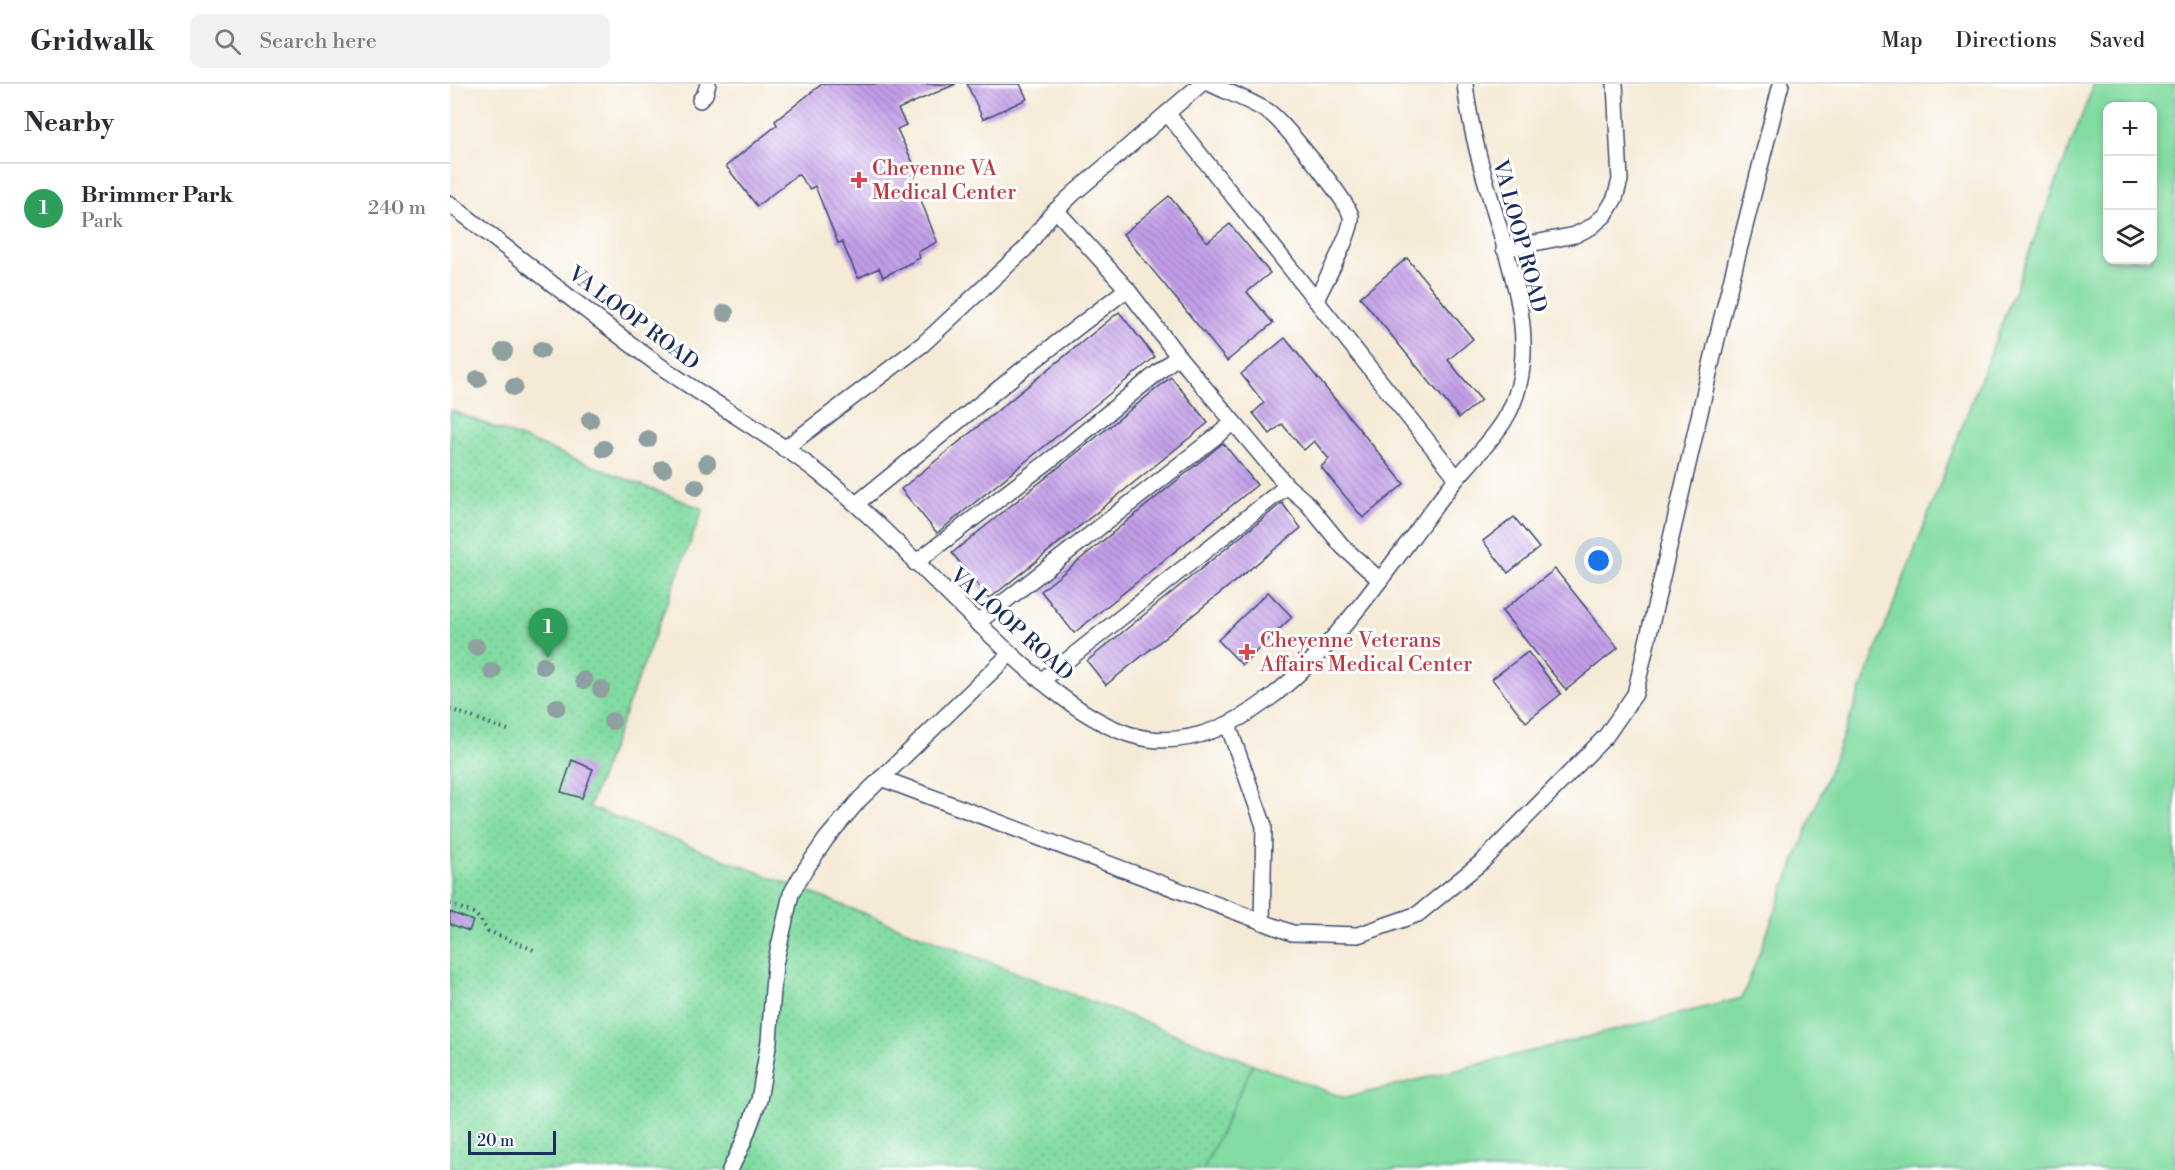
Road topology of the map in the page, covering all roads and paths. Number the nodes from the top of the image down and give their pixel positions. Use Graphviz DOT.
graph roads {
  1 [pos="708,84"];
  2 [pos="1201,84"];
  3 [pos="1211,84"];
  4 [pos="1465,84"];
  5 [pos="1615,84"];
  6 [pos="1781,84"];
  7 [pos="700,100"];
  8 [pos="1167,113"];
  9 [pos="450,204"];
  10 [pos="1056,210"];
  11 [pos="1504,249"];
  12 [pos="1127,289"];
  13 [pos="1316,300"];
  14 [pos="1178,356"];
  15 [pos="1233,423"];
  16 [pos="784,449"];
  17 [pos="1457,478"];
  18 [pos="1287,486"];
  19 [pos="856,504"];
  20 [pos="915,563"];
  21 [pos="1380,580"];
  22 [pos="977,623"];
  23 [pos="1010,654"];
  24 [pos="1041,681"];
  25 [pos="450,709"];
  26 [pos="1228,725"];
  27 [pos="508,729"];
  28 [pos="881,778"];
  29 [pos="450,904"];
  30 [pos="1262,922"];
  31 [pos="534,950"];
  32 [pos="730,1170"];
  1 -- 7 [label="lane"];
  2 -- 8 [label="lane"];
  3 -- 13 [label="lane"];
  4 -- 11 [label="lane, VA LOOP ROAD"];
  5 -- 11 [label="lane"];
  6 -- 30 [label="lane"];
  8 -- 10 [label="lane"];
  8 -- 13 [label="lane"];
  9 -- 16 [label="lane, VA LOOP ROAD"];
  10 -- 12 [label="lane"];
  10 -- 16 [label="lane"];
  11 -- 17 [label="lane, VA LOOP ROAD"];
  12 -- 14 [label="lane"];
  12 -- 19 [label="lane"];
  13 -- 17 [label="lane"];
  14 -- 15 [label="lane"];
  14 -- 20 [label="lane"];
  15 -- 18 [label="lane"];
  15 -- 22 [label="lane"];
  16 -- 19 [label="lane, VA LOOP ROAD"];
  17 -- 21 [label="lane, VA LOOP ROAD"];
  18 -- 21 [label="lane"];
  18 -- 24 [label="lane"];
  19 -- 20 [label="lane, VA LOOP ROAD"];
  20 -- 22 [label="lane, VA LOOP ROAD"];
  21 -- 26 [label="lane, VA LOOP ROAD"];
  22 -- 23 [label="lane, VA LOOP ROAD"];
  23 -- 24 [label="lane, VA LOOP ROAD"];
  23 -- 28 [label="lane"];
  24 -- 26 [label="lane, VA LOOP ROAD"];
  25 -- 27 [label="path"];
  26 -- 30 [label="lane"];
  28 -- 30 [label="lane"];
  28 -- 32 [label="lane"];
  29 -- 31 [label="path"];
}
